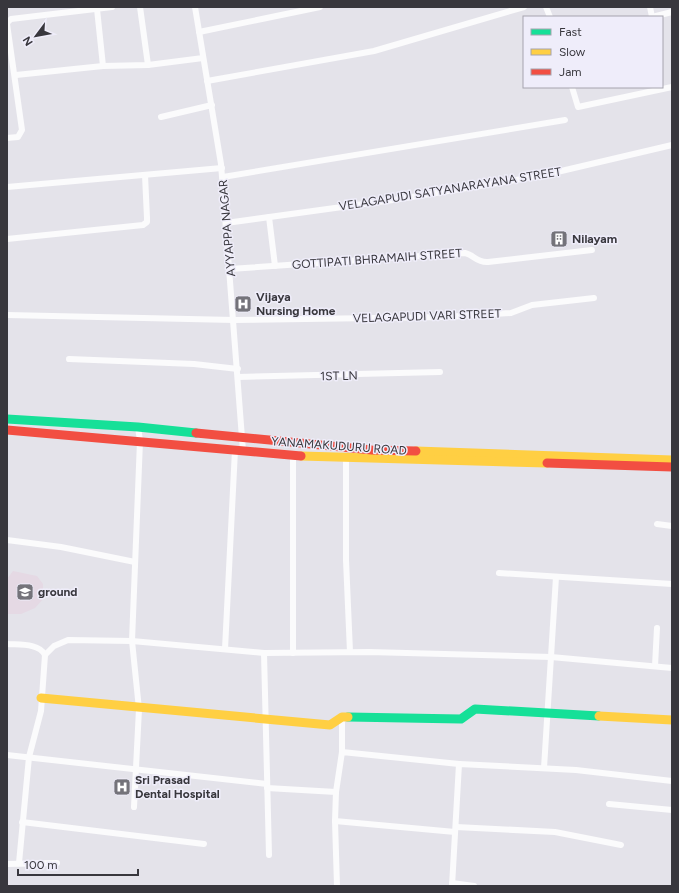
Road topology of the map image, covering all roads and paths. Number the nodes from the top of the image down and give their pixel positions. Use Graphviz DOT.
graph roads {
  1 [pos="112,7"];
  2 [pos="140,7"];
  3 [pos="195,7"];
  4 [pos="320,7"];
  5 [pos="524,7"];
  6 [pos="97,9"];
  7 [pos="672,12"];
  8 [pos="656,16"];
  9 [pos="7,24"];
  10 [pos="199,32"];
  11 [pos="8,41"];
  12 [pos="203,58"];
  13 [pos="148,65"];
  14 [pos="102,66"];
  15 [pos="16,75"];
  16 [pos="207,81"];
  17 [pos="672,87"];
  18 [pos="572,88"];
  19 [pos="212,105"];
  20 [pos="161,117"];
  21 [pos="565,120"];
  22 [pos="7,138"];
  23 [pos="672,145"];
  24 [pos="222,168"];
  25 [pos="145,176"];
  26 [pos="222,177"];
  27 [pos="7,187"];
  28 [pos="269,217"];
  29 [pos="226,223"];
  30 [pos="7,239"];
  31 [pos="592,250"];
  32 [pos="275,266"];
  33 [pos="230,268"];
  34 [pos="594,298"];
  35 [pos="7,315"];
  36 [pos="234,320"];
  37 [pos="69,359"];
  38 [pos="238,369"];
  39 [pos="440,372"];
  40 [pos="238,377"];
  41 [pos="7,419"];
  42 [pos="138,427"];
  43 [pos="7,430"];
  44 [pos="242,439"];
  45 [pos="140,441"];
  46 [pos="239,451"];
  47 [pos="293,456"];
  48 [pos="346,457"];
  49 [pos="672,460"];
  50 [pos="672,467"];
  51 [pos="658,524"];
  52 [pos="672,526"];
  53 [pos="7,540"];
  54 [pos="135,562"];
  55 [pos="499,573"];
  56 [pos="556,577"];
  57 [pos="672,584"];
  58 [pos="658,628"];
  59 [pos="132,641"];
  60 [pos="7,644"];
  61 [pos="225,650"];
  62 [pos="350,652"];
  63 [pos="264,653"];
  64 [pos="293,653"];
  65 [pos="45,655"];
  66 [pos="551,657"];
  67 [pos="655,666"];
  68 [pos="672,668"];
  69 [pos="42,698"];
  70 [pos="139,709"];
  71 [pos="547,712"];
  72 [pos="342,717"];
  73 [pos="266,720"];
  74 [pos="672,720"];
  75 [pos="342,752"];
  76 [pos="7,755"];
  77 [pos="29,757"];
  78 [pos="459,764"];
  79 [pos="544,768"];
  80 [pos="137,770"];
  81 [pos="672,781"];
  82 [pos="267,786"];
  83 [pos="336,792"];
  84 [pos="609,804"];
  85 [pos="134,807"];
  86 [pos="672,810"];
  87 [pos="335,821"];
  88 [pos="22,822"];
  89 [pos="456,830"];
  90 [pos="204,844"];
  91 [pos="621,845"];
  92 [pos="269,855"];
  93 [pos="19,863"];
  94 [pos="57,863"];
  95 [pos="7,864"];
  96 [pos="452,884"];
  97 [pos="337,886"];
  98 [pos="474,886"];
  1 -- 6 [label="street"];
  2 -- 13 [label="street"];
  3 -- 10 [label="street, AYYAPPA NAGAR"];
  4 -- 10 [label="street"];
  5 -- 16 [label="street"];
  6 -- 9 [label="street"];
  6 -- 14 [label="street"];
  7 -- 8 [label="street"];
  9 -- 11 [label="street"];
  10 -- 12 [label="street, AYYAPPA NAGAR"];
  11 -- 15 [label="street"];
  12 -- 13 [label="street"];
  12 -- 16 [label="street, AYYAPPA NAGAR"];
  13 -- 14 [label="street"];
  14 -- 15 [label="street"];
  15 -- 22 [label="street"];
  16 -- 19 [label="street, AYYAPPA NAGAR"];
  17 -- 18 [label="street"];
  19 -- 20 [label="street"];
  19 -- 24 [label="street, AYYAPPA NAGAR"];
  21 -- 26 [label="street"];
  23 -- 28 [label="street, VELAGAPUDI SATYANARAYANA STREET"];
  24 -- 25 [label="street"];
  24 -- 26 [label="street, AYYAPPA NAGAR"];
  25 -- 27 [label="street"];
  25 -- 30 [label="street"];
  26 -- 29 [label="street, AYYAPPA NAGAR"];
  28 -- 29 [label="street, VELAGAPUDI SATYANARAYANA STREET"];
  28 -- 32 [label="street"];
  29 -- 33 [label="street, AYYAPPA NAGAR"];
  31 -- 32 [label="street, GOTTIPATI BHRAMAIH STREET"];
  32 -- 33 [label="street, GOTTIPATI BHRAMAIH STREET"];
  33 -- 36 [label="street, AYYAPPA NAGAR"];
  34 -- 36 [label="street, VELAGAPUDI VARI STREET"];
  35 -- 36 [label="street, VELAGAPUDI VARI STREET"];
  36 -- 38 [label="street, AYYAPPA NAGAR"];
  37 -- 38 [label="street"];
  38 -- 40 [label="street, AYYAPPA NAGAR"];
  39 -- 40 [label="street, 1ST LN"];
  40 -- 44 [label="street, AYYAPPA NAGAR"];
  41 -- 42 [label="street, YANAMAKUDURU ROAD"];
  42 -- 44 [label="street, YANAMAKUDURU ROAD"];
  42 -- 45 [label="street"];
  43 -- 45 [label="street, YANAMAKUDURU ROAD"];
  44 -- 46 [label="street, AYYAPPA NAGAR"];
  44 -- 49 [label="street, YANAMAKUDURU ROAD"];
  45 -- 46 [label="street, YANAMAKUDURU ROAD"];
  45 -- 54 [label="street"];
  46 -- 47 [label="street, YANAMAKUDURU ROAD"];
  46 -- 61 [label="street, AYYAPPA NAGAR"];
  47 -- 48 [label="street, YANAMAKUDURU ROAD"];
  47 -- 64 [label="street"];
  48 -- 50 [label="street, YANAMAKUDURU ROAD"];
  48 -- 62 [label="street"];
  51 -- 52 [label="street"];
  53 -- 54 [label="street"];
  54 -- 59 [label="street"];
  55 -- 56 [label="street"];
  56 -- 57 [label="street"];
  56 -- 66 [label="street"];
  58 -- 67 [label="street"];
  59 -- 61 [label="street"];
  59 -- 65 [label="street"];
  59 -- 70 [label="street"];
  60 -- 65 [label="street"];
  61 -- 63 [label="street"];
  62 -- 64 [label="street"];
  62 -- 66 [label="street"];
  63 -- 64 [label="street"];
  63 -- 73 [label="street"];
  65 -- 69 [label="street"];
  66 -- 67 [label="street"];
  66 -- 71 [label="street"];
  67 -- 68 [label="street"];
  69 -- 70 [label="street"];
  69 -- 77 [label="street"];
  70 -- 73 [label="street"];
  70 -- 80 [label="street"];
  71 -- 72 [label="street"];
  71 -- 74 [label="street"];
  71 -- 79 [label="street"];
  72 -- 73 [label="street"];
  72 -- 75 [label="street"];
  73 -- 82 [label="street"];
  75 -- 78 [label="street"];
  75 -- 83 [label="street"];
  76 -- 77 [label="street"];
  77 -- 80 [label="street"];
  77 -- 88 [label="street"];
  78 -- 79 [label="street"];
  78 -- 89 [label="street"];
  79 -- 81 [label="street"];
  80 -- 82 [label="street"];
  80 -- 85 [label="street"];
  82 -- 83 [label="street"];
  82 -- 92 [label="street"];
  83 -- 87 [label="street"];
  84 -- 86 [label="street"];
  87 -- 89 [label="street"];
  87 -- 97 [label="street"];
  88 -- 90 [label="street"];
  88 -- 93 [label="street"];
  89 -- 91 [label="street"];
  89 -- 96 [label="street"];
  93 -- 94 [label="street"];
  93 -- 95 [label="street"];
  96 -- 98 [label="street"];
}
